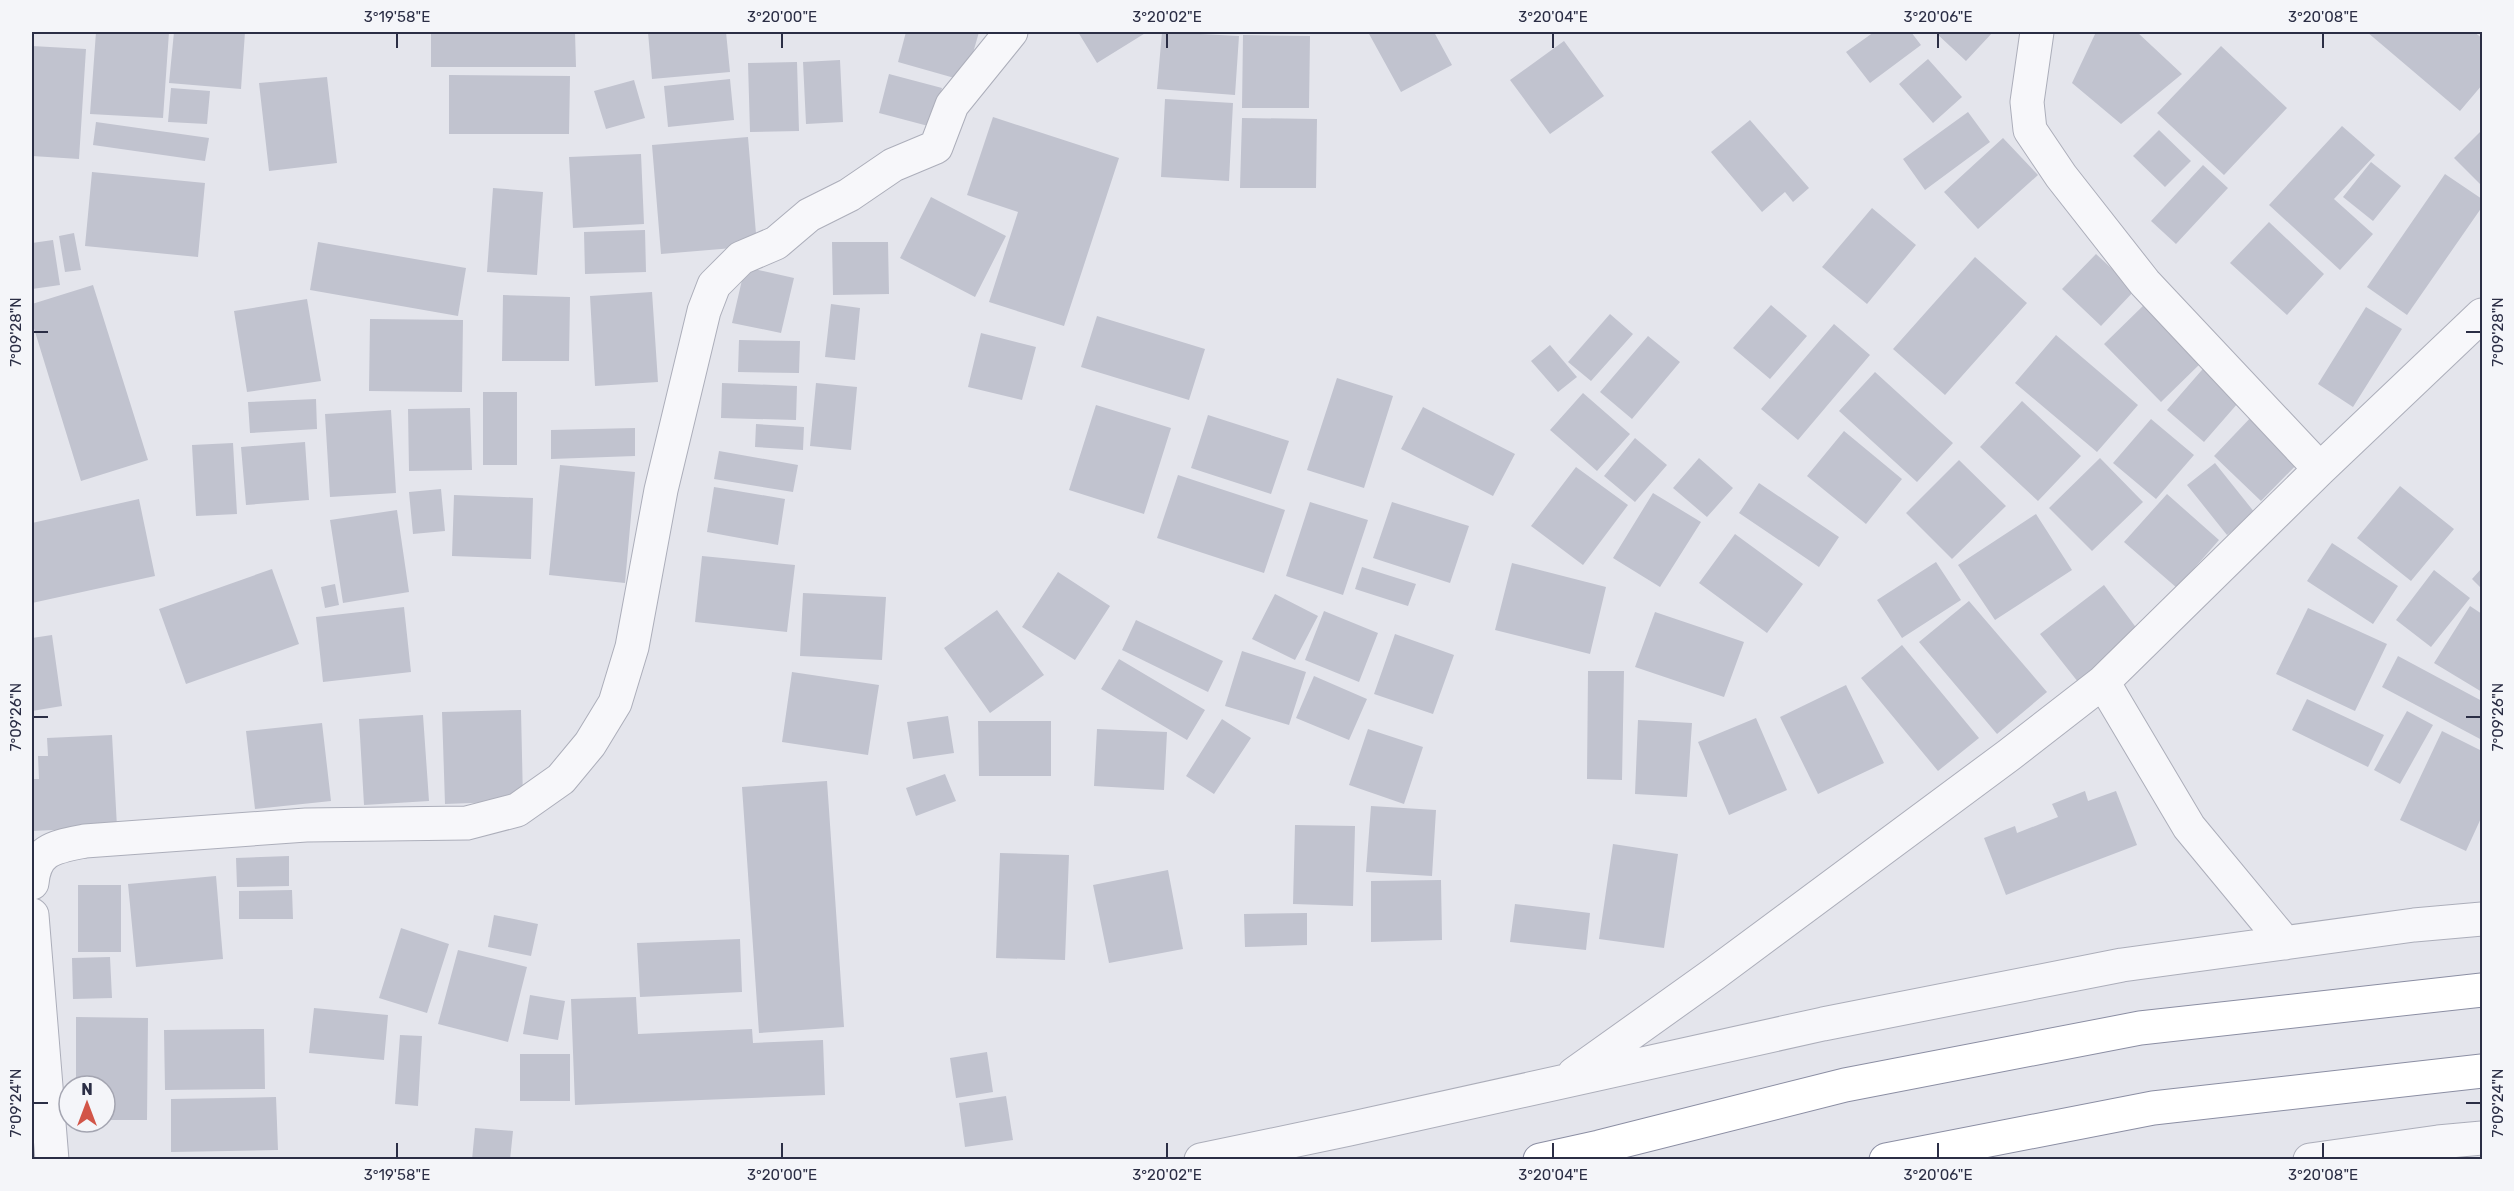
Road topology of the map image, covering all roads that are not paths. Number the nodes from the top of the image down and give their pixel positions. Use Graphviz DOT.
graph roads {
  1 [pos="2037,32"];
  2 [pos="1004,36"];
  3 [pos="2482,315"];
  4 [pos="2320,469"];
  5 [pos="2103,682"];
  6 [pos="32,883"];
  7 [pos="32,915"];
  8 [pos="2482,919"];
  9 [pos="2284,943"];
  10 [pos="2482,990"];
  11 [pos="2482,1071"];
  12 [pos="1561,1083"];
  13 [pos="2482,1138"];
  14 [pos="52,1160"];
  15 [pos="1201,1160"];
  16 [pos="1540,1160"];
  17 [pos="1886,1160"];
  18 [pos="2310,1160"];
  1 -- 4 [label="street"];
  2 -- 6 [label="street"];
  3 -- 4 [label="street"];
  4 -- 5 [label="street"];
  5 -- 9 [label="street"];
  5 -- 12 [label="street"];
  7 -- 14 [label="street"];
  8 -- 9 [label="street"];
  9 -- 12 [label="street"];
  10 -- 16 [label="highway"];
  11 -- 17 [label="highway"];
  12 -- 15 [label="street"];
  13 -- 18 [label="street"];
}
